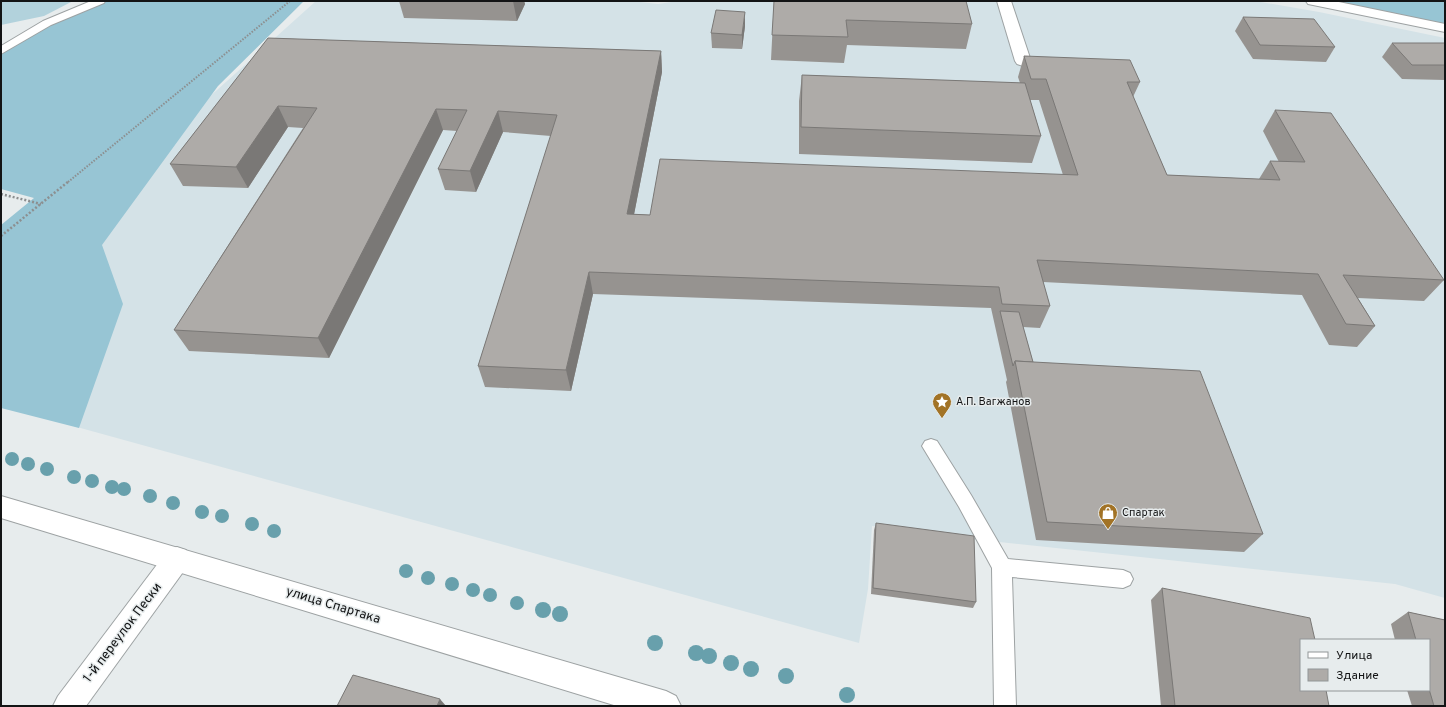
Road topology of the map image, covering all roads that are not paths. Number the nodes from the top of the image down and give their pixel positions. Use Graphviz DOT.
graph roads {
  1 [pos="100,1"];
  2 [pos="1004,1"];
  3 [pos="1313,1"];
  4 [pos="1445,28"];
  5 [pos="1,51"];
  6 [pos="1023,61"];
  7 [pos="931,446"];
  8 [pos="1,506"];
  9 [pos="178,560"];
  10 [pos="1002,567"];
  11 [pos="1123,579"];
  12 [pos="68,706"];
  13 [pos="666,706"];
  14 [pos="1005,706"];
  1 -- 5 [label="lane"];
  2 -- 6 [label="main road"];
  3 -- 4 [label="main road"];
  7 -- 10 [label="lane"];
  8 -- 9 [label="main road, улица Спартака"];
  9 -- 12 [label="main road, 1-й переулок Пески"];
  9 -- 13 [label="main road, улица Спартака"];
  10 -- 11 [label="lane"];
  10 -- 14 [label="lane"];
}
